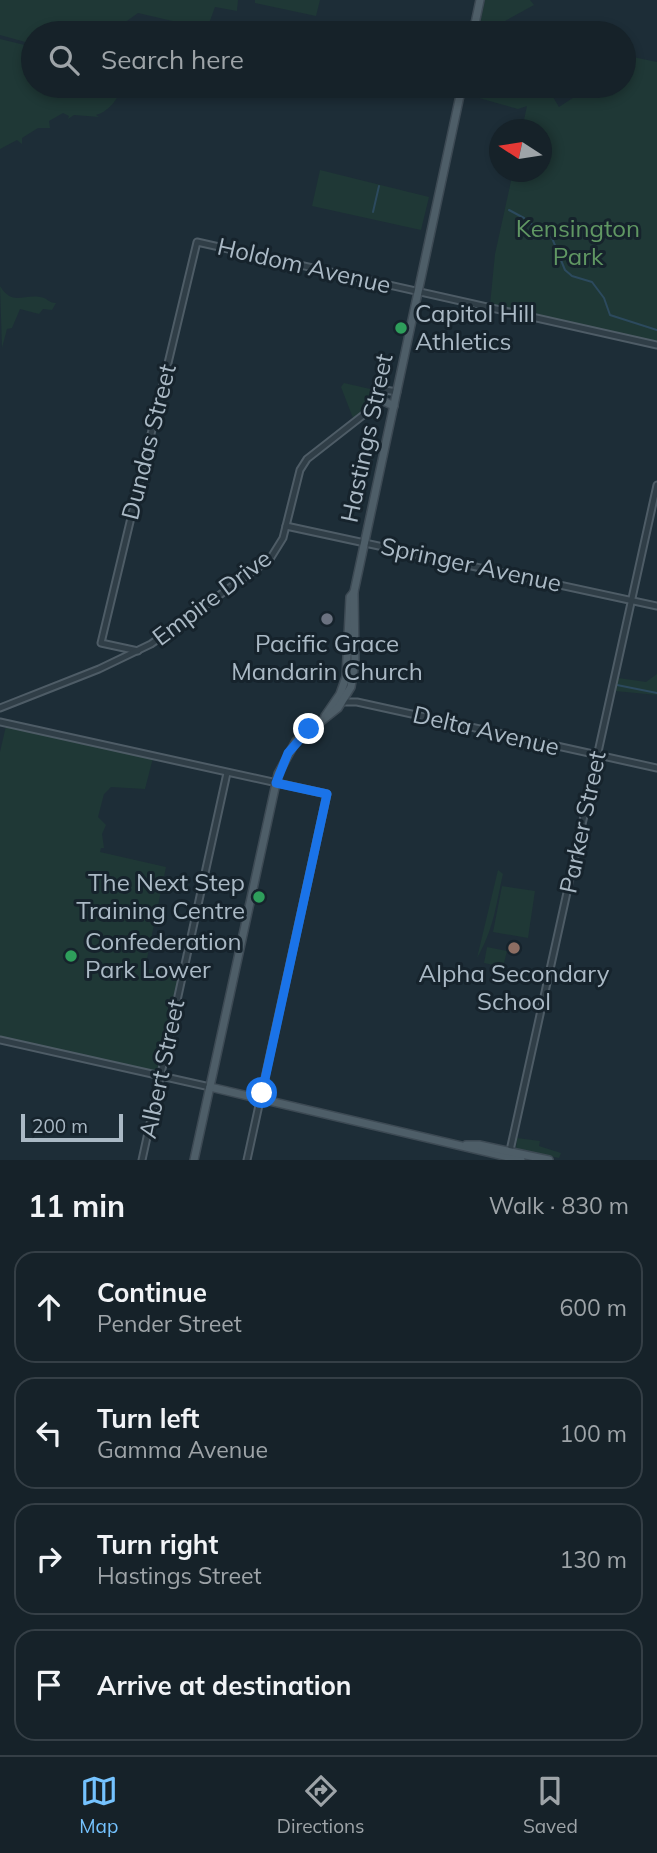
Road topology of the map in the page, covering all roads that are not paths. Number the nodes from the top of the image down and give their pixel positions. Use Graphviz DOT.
graph roads {
  1 [pos="480,0"];
  2 [pos="476,21"];
  3 [pos="459,98"];
  4 [pos="197,242"];
  5 [pos="417,292"];
  6 [pos="657,345"];
  7 [pos="397,392"];
  8 [pos="381,400"];
  9 [pos="394,406"];
  10 [pos="657,485"];
  11 [pos="286,526"];
  12 [pos="364,541"];
  13 [pos="354,592"];
  14 [pos="632,600"];
  15 [pos="657,606"];
  16 [pos="138,651"];
  17 [pos="348,694"];
  18 [pos="343,702"];
  19 [pos="357,702"];
  20 [pos="0,708"];
  21 [pos="325,716"];
  22 [pos="0,722"];
  23 [pos="597,755"];
  24 [pos="657,768"];
  25 [pos="227,773"];
  26 [pos="276,783"];
  27 [pos="0,1040"];
  28 [pos="160,1077"];
  29 [pos="210,1087"];
  30 [pos="260,1099"];
  31 [pos="509,1156"];
  32 [pos="142,1160"];
  33 [pos="194,1160"];
  34 [pos="247,1160"];
  35 [pos="521,1160"];
  36 [pos="549,1160"];
  1 -- 2 [label="main road"];
  3 -- 5 [label="main road, Hastings Street"];
  4 -- 5 [label="street, Holdom Avenue"];
  4 -- 16 [label="street, Dundas Street"];
  5 -- 6 [label="street, Holdom Avenue"];
  5 -- 7 [label="main road, Hastings Street"];
  7 -- 8 [label="street"];
  7 -- 9 [label="main road, Hastings Street"];
  8 -- 9 [label="main road"];
  8 -- 11 [label="street, Empire Drive"];
  9 -- 12 [label="main road, Hastings Street"];
  10 -- 14 [label="street, Parker Street"];
  11 -- 12 [label="street, Springer Avenue"];
  11 -- 16 [label="street, Empire Drive"];
  12 -- 13 [label="main road, Hastings Street"];
  12 -- 14 [label="street, Springer Avenue"];
  13 -- 17 [label="main road, Hastings Street"];
  13 -- 21 [label="main road, Hastings Street"];
  14 -- 15 [label="street, Springer Avenue"];
  14 -- 23 [label="street, Parker Street"];
  16 -- 20 [label="street, Empire Drive"];
  17 -- 18 [label="main road, Hastings Street"];
  17 -- 19 [label="street, Delta Avenue"];
  18 -- 19 [label="street, Delta Avenue"];
  18 -- 21 [label="main road, Hastings Street"];
  19 -- 23 [label="street, Delta Avenue"];
  21 -- 26 [label="main road, Hastings Street"];
  22 -- 25 [label="street"];
  23 -- 24 [label="street, Delta Avenue"];
  23 -- 31 [label="street, Parker Street"];
  25 -- 26 [label="street"];
  25 -- 28 [label="street, Albert Street"];
  26 -- 29 [label="main road, Hastings Street"];
  26 -- 30 [label="street"];
  27 -- 28 [label="street"];
  28 -- 29 [label="street"];
  28 -- 32 [label="street, Albert Street"];
  29 -- 30 [label="main road"];
  29 -- 33 [label="main road, Hastings Street"];
  30 -- 31 [label="main road"];
  30 -- 34 [label="street"];
  31 -- 35 [label="main road"];
  31 -- 36 [label="main road"];
}
